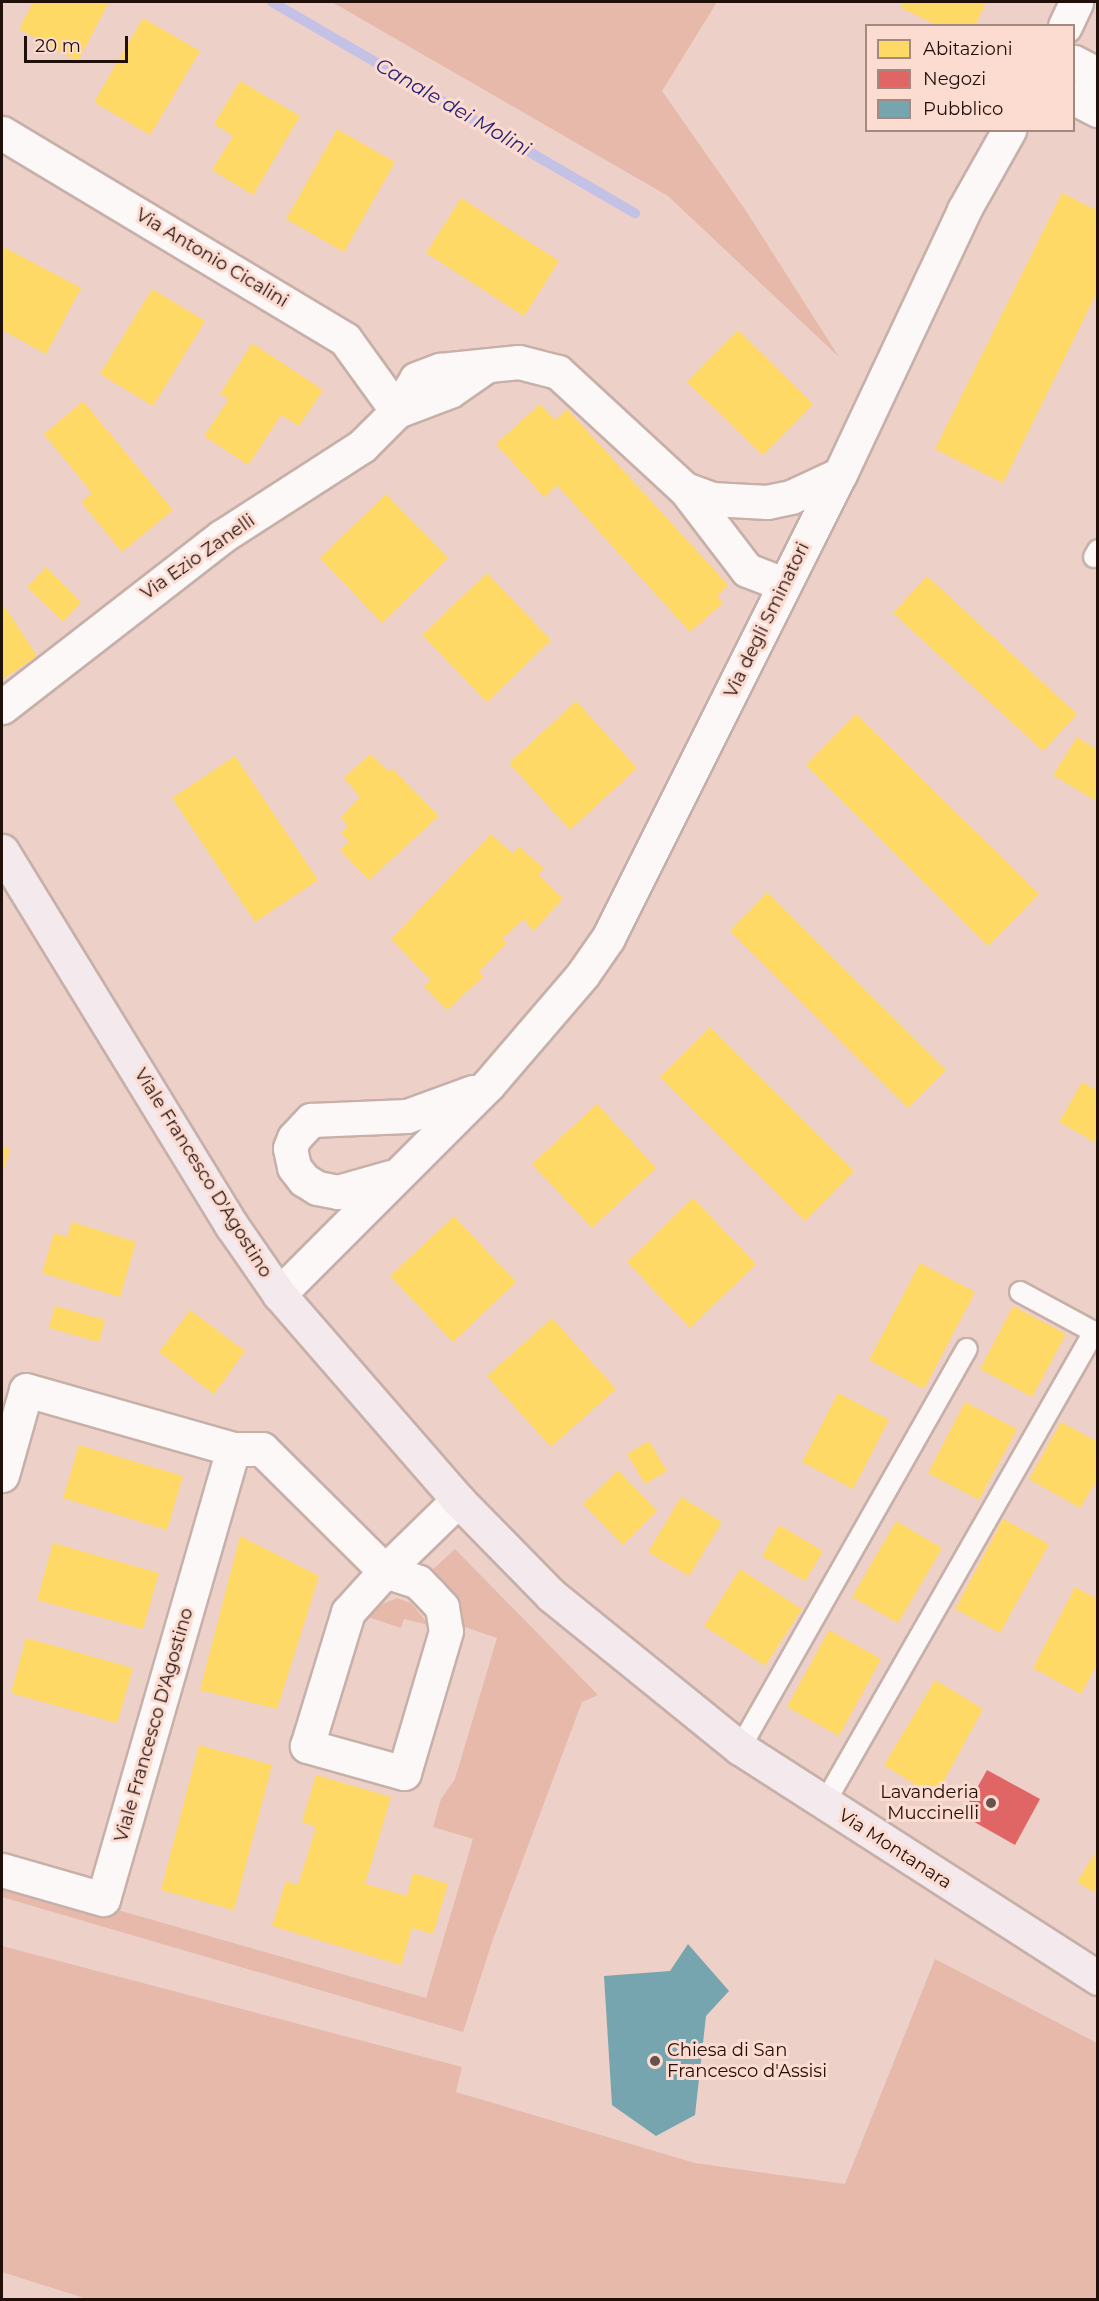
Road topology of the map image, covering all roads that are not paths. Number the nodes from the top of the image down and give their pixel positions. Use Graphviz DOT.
graph roads {
  1 [pos="1076,2"];
  2 [pos="1066,24"];
  3 [pos="1075,63"];
  4 [pos="1098,75"];
  5 [pos="1075,98"];
  6 [pos="1098,110"];
  7 [pos="1008,132"];
  8 [pos="2,133"];
  9 [pos="397,411"];
  10 [pos="840,474"];
  11 [pos="684,489"];
  12 [pos="784,584"];
  13 [pos="2,707"];
  14 [pos="2,851"];
  15 [pos="488,1085"];
  16 [pos="395,1176"];
  17 [pos="1020,1292"];
  18 [pos="279,1293"];
  19 [pos="967,1349"];
  20 [pos="233,1449"];
  21 [pos="2,1475"];
  22 [pos="458,1500"];
  23 [pos="385,1571"];
  24 [pos="640,1670"];
  25 [pos="740,1748"];
  26 [pos="824,1804"];
  27 [pos="2,1870"];
  28 [pos="1098,1978"];
  1 -- 2 [label="street"];
  3 -- 4 [label="street"];
  5 -- 6 [label="street"];
  7 -- 10 [label="street, Via degli Sminatori"];
  8 -- 9 [label="street, Via Antonio Cicalini"];
  9 -- 11 [label="street"];
  9 -- 13 [label="street, Via Ezio Zanelli"];
  10 -- 11 [label="street"];
  10 -- 12 [label="street, Via degli Sminatori"];
  11 -- 12 [label="street"];
  12 -- 15 [label="street, Via degli Sminatori"];
  14 -- 18 [label="main road, Viale Francesco D'Agostino"];
  15 -- 16 [label="street, Via degli Sminatori"];
  15 -- 16 [label="street, Via degli Sminatori"];
  16 -- 18 [label="street, Via degli Sminatori"];
  17 -- 26 [label="lane"];
  18 -- 22 [label="main road, Viale Francesco D'Agostino"];
  19 -- 25 [label="lane"];
  20 -- 21 [label="street"];
  20 -- 23 [label="street"];
  20 -- 27 [label="street, Viale Francesco D'Agostino"];
  22 -- 23 [label="street"];
  22 -- 24 [label="main road, Viale Francesco D'Agostino"];
  23 -- 23 [label="street"];
  24 -- 25 [label="main road, Via Montanara"];
  25 -- 26 [label="main road, Via Montanara"];
  26 -- 28 [label="main road, Via Montanara"];
}
